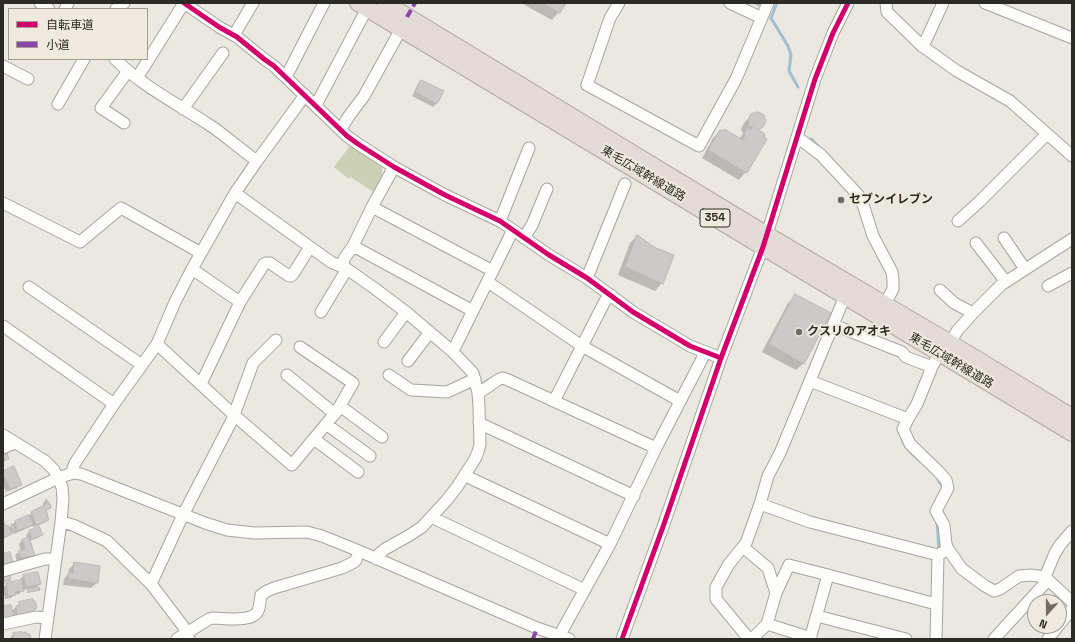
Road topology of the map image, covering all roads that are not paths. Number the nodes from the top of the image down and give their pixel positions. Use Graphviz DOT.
graph roads {
  1 [pos="184,3"];
  2 [pos="253,3"];
  3 [pos="324,3"];
  4 [pos="385,3"];
  5 [pos="619,3"];
  6 [pos="730,3"];
  7 [pos="768,3"];
  8 [pos="848,3"];
  9 [pos="886,3"];
  10 [pos="943,3"];
  11 [pos="985,3"];
  12 [pos="361,9"];
  13 [pos="762,18"];
  14 [pos="401,29"];
  15 [pos="234,35"];
  16 [pos="1072,38"];
  17 [pos="922,46"];
  18 [pos="223,54"];
  19 [pos="83,60"];
  20 [pos="116,60"];
  21 [pos="3,66"];
  22 [pos="128,70"];
  23 [pos="286,77"];
  24 [pos="137,78"];
  25 [pos="28,79"];
  26 [pos="305,95"];
  27 [pos="58,104"];
  28 [pos="316,105"];
  29 [pos="183,109"];
  30 [pos="124,123"];
  31 [pos="341,129"];
  32 [pos="1047,134"];
  33 [pos="797,137"];
  34 [pos="529,148"];
  35 [pos="1072,156"];
  36 [pos="257,161"];
  37 [pos="394,167"];
  38 [pos="625,184"];
  39 [pos="547,189"];
  40 [pos="235,194"];
  41 [pos="3,203"];
  42 [pos="372,207"];
  43 [pos="500,221"];
  44 [pos="958,221"];
  45 [pos="512,230"];
  46 [pos="524,238"];
  47 [pos="1004,238"];
  48 [pos="765,241"];
  49 [pos="1071,241"];
  50 [pos="976,243"];
  51 [pos="353,246"];
  52 [pos="310,247"];
  53 [pos="201,253"];
  54 [pos="345,268"];
  55 [pos="192,269"];
  56 [pos="1025,270"];
  57 [pos="493,271"];
  58 [pos="1072,272"];
  59 [pos="587,278"];
  60 [pos="488,282"];
  61 [pos="1006,282"];
  62 [pos="1048,286"];
  63 [pos="29,287"];
  64 [pos="940,290"];
  65 [pos="611,296"];
  66 [pos="845,296"];
  67 [pos="240,302"];
  68 [pos="885,304"];
  69 [pos="473,311"];
  70 [pos="321,312"];
  71 [pos="406,312"];
  72 [pos="973,313"];
  73 [pos="834,325"];
  74 [pos="3,326"];
  75 [pos="430,332"];
  76 [pos="276,340"];
  77 [pos="384,342"];
  78 [pos="157,344"];
  79 [pos="582,346"];
  80 [pos="300,347"];
  81 [pos="452,351"];
  82 [pos="704,352"];
  83 [pos="940,354"];
  84 [pos="721,358"];
  85 [pos="408,361"];
  86 [pos="142,365"];
  87 [pos="287,375"];
  88 [pos="389,375"];
  89 [pos="474,379"];
  90 [pos="810,381"];
  91 [pos="201,384"];
  92 [pos="478,393"];
  93 [pos="680,400"];
  94 [pos="554,401"];
  95 [pos="114,404"];
  96 [pos="338,410"];
  97 [pos="234,415"];
  98 [pos="1072,417"];
  99 [pos="908,419"];
  100 [pos="479,423"];
  101 [pos="326,424"];
  102 [pos="1072,434"];
  103 [pos="3,435"];
  104 [pos="382,437"];
  105 [pos="314,439"];
  106 [pos="15,443"];
  107 [pos="3,448"];
  108 [pos="656,448"];
  109 [pos="370,456"];
  110 [pos="358,472"];
  111 [pos="73,473"];
  112 [pos="465,474"];
  113 [pos="58,478"];
  114 [pos="634,496"];
  115 [pos="3,504"];
  116 [pos="760,504"];
  117 [pos="183,515"];
  118 [pos="431,517"];
  119 [pos="61,522"];
  120 [pos="1072,531"];
  121 [pos="610,544"];
  122 [pos="743,547"];
  123 [pos="948,549"];
  124 [pos="359,551"];
  125 [pos="938,555"];
  126 [pos="376,559"];
  127 [pos="55,560"];
  128 [pos="3,571"];
  129 [pos="828,575"];
  130 [pos="1046,579"];
  131 [pos="151,584"];
  132 [pos="585,590"];
  133 [pos="776,593"];
  134 [pos="1072,602"];
  135 [pos="936,604"];
  136 [pos="817,616"];
  137 [pos="47,618"];
  138 [pos="3,624"];
  139 [pos="767,624"];
  140 [pos="184,637"];
  141 [pos="565,638"];
  142 [pos="811,638"];
  143 [pos="45,639"];
  144 [pos="622,639"];
  145 [pos="750,639"];
  146 [pos="906,639"];
  147 [pos="936,639"];
  148 [pos="994,639"];
  1 -- 15 [label="street"];
  1 -- 24 [label="street"];
  2 -- 15 [label="street"];
  3 -- 23 [label="street"];
  4 -- 48 [label="highway, 東毛広域幹線道路 / 354"];
  5 -- 13 [label="street"];
  6 -- 13 [label="street"];
  7 -- 13 [label="street"];
  8 -- 33 [label="street"];
  9 -- 17 [label="street"];
  10 -- 17 [label="street"];
  11 -- 16 [label="street"];
  12 -- 14 [label="highway, 東毛広域幹線道路 / 354"];
  12 -- 28 [label="street"];
  14 -- 31 [label="street"];
  14 -- 48 [label="highway, 東毛広域幹線道路 / 354"];
  15 -- 23 [label="street"];
  17 -- 32 [label="street"];
  18 -- 29 [label="street"];
  19 -- 27 [label="street"];
  20 -- 22 [label="street"];
  21 -- 25 [label="street"];
  22 -- 24 [label="street"];
  22 -- 30 [label="street"];
  23 -- 26 [label="street"];
  24 -- 29 [label="street"];
  26 -- 28 [label="street"];
  26 -- 36 [label="street"];
  28 -- 31 [label="street"];
  29 -- 36 [label="street"];
  31 -- 37 [label="street"];
  32 -- 35 [label="street"];
  32 -- 44 [label="street"];
  33 -- 48 [label="street"];
  33 -- 68 [label="street"];
  34 -- 43 [label="street"];
  36 -- 40 [label="street"];
  37 -- 42 [label="street"];
  37 -- 43 [label="street"];
  38 -- 59 [label="street"];
  39 -- 46 [label="street"];
  40 -- 52 [label="street"];
  40 -- 53 [label="street"];
  41 -- 53 [label="street"];
  42 -- 51 [label="street"];
  42 -- 57 [label="street"];
  43 -- 45 [label="street"];
  45 -- 46 [label="street"];
  45 -- 57 [label="street"];
  46 -- 59 [label="street"];
  47 -- 56 [label="street"];
  48 -- 66 [label="highway, 東毛広域幹線道路 / 354"];
  48 -- 68 [label="highway, 東毛広域幹線道路 / 354"];
  48 -- 84 [label="street"];
  49 -- 56 [label="street"];
  50 -- 61 [label="street"];
  51 -- 54 [label="street"];
  51 -- 69 [label="street"];
  52 -- 54 [label="street"];
  52 -- 67 [label="street"];
  53 -- 55 [label="street"];
  54 -- 70 [label="street"];
  54 -- 71 [label="street"];
  55 -- 67 [label="street"];
  55 -- 78 [label="street"];
  56 -- 61 [label="street"];
  57 -- 60 [label="street"];
  58 -- 62 [label="street"];
  59 -- 65 [label="street"];
  60 -- 69 [label="street"];
  60 -- 79 [label="street"];
  61 -- 72 [label="street"];
  63 -- 86 [label="street"];
  64 -- 72 [label="street"];
  65 -- 79 [label="street"];
  65 -- 82 [label="street"];
  66 -- 73 [label="street"];
  66 -- 83 [label="highway, 東毛広域幹線道路 / 354"];
  67 -- 91 [label="street"];
  68 -- 83 [label="highway, 東毛広域幹線道路 / 354"];
  69 -- 81 [label="street"];
  71 -- 75 [label="street"];
  71 -- 77 [label="street"];
  72 -- 83 [label="street"];
  73 -- 83 [label="street"];
  73 -- 90 [label="street"];
  74 -- 95 [label="street"];
  75 -- 81 [label="street"];
  75 -- 85 [label="street"];
  76 -- 97 [label="street"];
  78 -- 86 [label="street"];
  78 -- 91 [label="street"];
  79 -- 93 [label="street"];
  79 -- 94 [label="street"];
  80 -- 96 [label="street"];
  81 -- 89 [label="street"];
  82 -- 84 [label="street"];
  82 -- 93 [label="street"];
  83 -- 98 [label="highway, 東毛広域幹線道路 / 354"];
  83 -- 99 [label="street"];
  83 -- 102 [label="highway, 東毛広域幹線道路 / 354"];
  84 -- 144 [label="street"];
  86 -- 95 [label="street"];
  87 -- 96 [label="street"];
  88 -- 89 [label="street"];
  89 -- 92 [label="street"];
  90 -- 99 [label="street"];
  90 -- 116 [label="street"];
  91 -- 97 [label="street"];
  92 -- 94 [label="street"];
  92 -- 100 [label="street"];
  93 -- 108 [label="street"];
  94 -- 108 [label="street"];
  95 -- 111 [label="street"];
  96 -- 101 [label="street"];
  96 -- 104 [label="street"];
  97 -- 105 [label="street"];
  97 -- 117 [label="street"];
  99 -- 123 [label="street"];
  100 -- 112 [label="street"];
  100 -- 114 [label="street"];
  101 -- 105 [label="street"];
  101 -- 109 [label="street"];
  103 -- 106 [label="street"];
  105 -- 110 [label="street"];
  106 -- 107 [label="street"];
  106 -- 113 [label="street"];
  108 -- 114 [label="street"];
  111 -- 113 [label="street"];
  111 -- 117 [label="street"];
  112 -- 118 [label="street"];
  112 -- 121 [label="street"];
  113 -- 115 [label="street"];
  113 -- 119 [label="street"];
  114 -- 121 [label="street"];
  116 -- 122 [label="street"];
  116 -- 125 [label="street"];
  117 -- 124 [label="street"];
  117 -- 131 [label="street"];
  118 -- 126 [label="street"];
  118 -- 132 [label="street"];
  119 -- 127 [label="street"];
  119 -- 131 [label="street"];
  120 -- 130 [label="street"];
  121 -- 132 [label="street"];
  122 -- 133 [label="street"];
  122 -- 145 [label="street"];
  123 -- 125 [label="street"];
  123 -- 130 [label="street"];
  124 -- 126 [label="street"];
  124 -- 140 [label="street"];
  125 -- 135 [label="street"];
  126 -- 141 [label="street"];
  127 -- 128 [label="street"];
  127 -- 137 [label="street"];
  129 -- 133 [label="street"];
  129 -- 135 [label="street"];
  129 -- 136 [label="street"];
  130 -- 134 [label="street"];
  130 -- 148 [label="street"];
  131 -- 140 [label="street"];
  132 -- 141 [label="street"];
  133 -- 139 [label="street"];
  135 -- 147 [label="street"];
  136 -- 142 [label="street"];
  136 -- 146 [label="street"];
  137 -- 138 [label="street"];
  137 -- 143 [label="street"];
  139 -- 142 [label="street"];
  139 -- 145 [label="street"];
}
